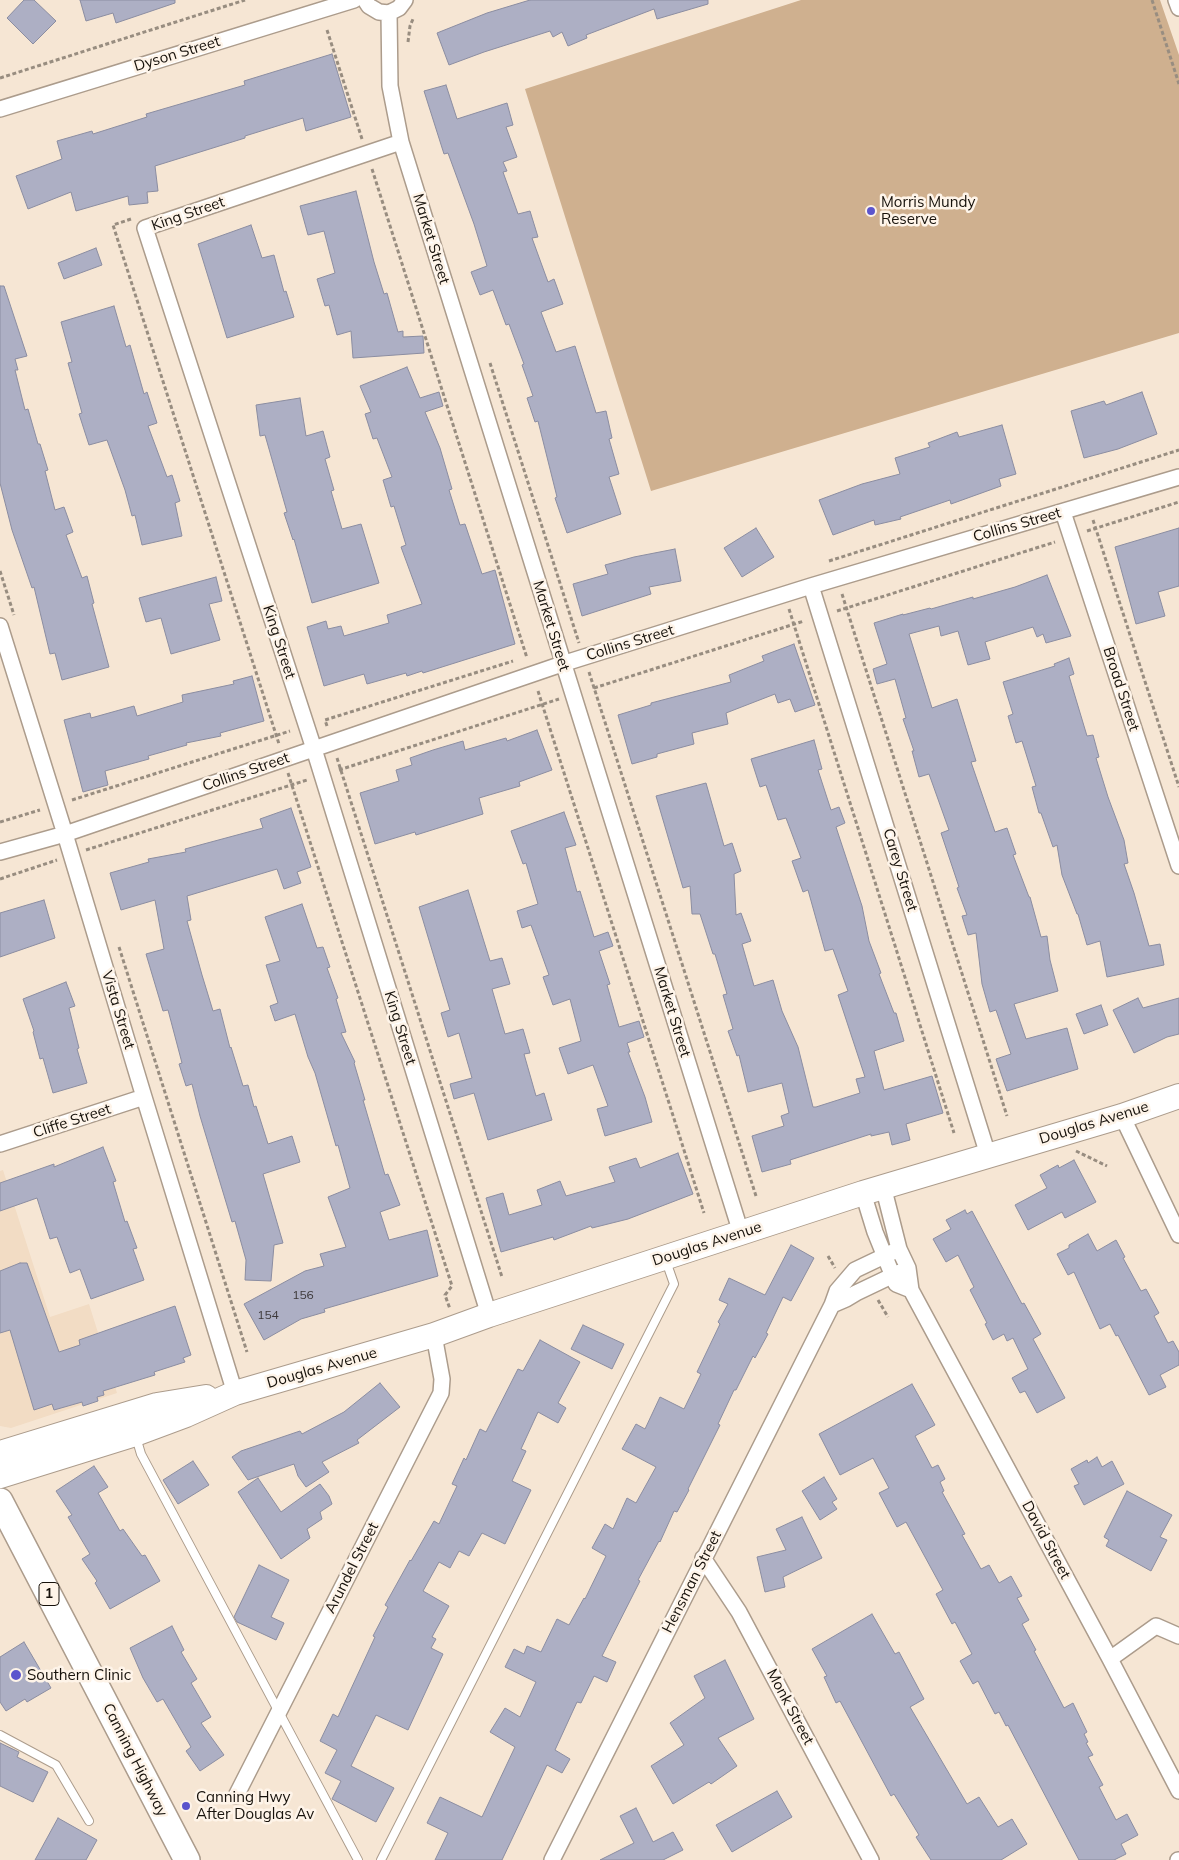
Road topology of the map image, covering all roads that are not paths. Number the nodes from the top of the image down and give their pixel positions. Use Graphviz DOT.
graph roads {
  1 [pos="354,0"];
  2 [pos="365,0"];
  3 [pos="405,0"];
  4 [pos="1176,0"];
  5 [pos="1179,8"];
  6 [pos="389,13"];
  7 [pos="0,109"];
  8 [pos="401,142"];
  9 [pos="1179,477"];
  10 [pos="1063,512"];
  11 [pos="811,586"];
  12 [pos="0,626"];
  13 [pos="562,664"];
  14 [pos="314,749"];
  15 [pos="65,834"];
  16 [pos="0,852"];
  17 [pos="1179,866"];
  18 [pos="1179,1096"];
  19 [pos="144,1097"];
  20 [pos="1122,1116"];
  21 [pos="0,1144"];
  22 [pos="988,1155"];
  23 [pos="873,1189"];
  24 [pos="741,1233"];
  25 [pos="1179,1235"];
  26 [pos="899,1249"];
  27 [pos="884,1255"];
  28 [pos="665,1258"];
  29 [pos="908,1268"];
  30 [pos="893,1276"];
  31 [pos="911,1290"];
  32 [pos="832,1305"];
  33 [pos="490,1315"];
  34 [pos="434,1335"];
  35 [pos="235,1393"];
  36 [pos="135,1434"];
  37 [pos="0,1453"];
  38 [pos="0,1476"];
  39 [pos="0,1501"];
  40 [pos="704,1558"];
  41 [pos="1179,1636"];
  42 [pos="1110,1659"];
  43 [pos="279,1712"];
  44 [pos="0,1735"];
  45 [pos="1179,1791"];
  46 [pos="236,1796"];
  47 [pos="88,1821"];
  48 [pos="187,1860"];
  49 [pos="358,1860"];
  50 [pos="381,1860"];
  51 [pos="552,1860"];
  52 [pos="871,1860"];
  1 -- 7 [label="street, Dyson Street"];
  2 -- 6 [label="street"];
  3 -- 6 [label="street"];
  4 -- 5 [label="street"];
  6 -- 8 [label="street, Market Street"];
  8 -- 13 [label="street, Market Street"];
  8 -- 14 [label="street, King Street"];
  9 -- 10 [label="street, Collins Street"];
  10 -- 11 [label="street, Collins Street"];
  10 -- 17 [label="street, Broad Street"];
  11 -- 13 [label="street, Collins Street"];
  11 -- 22 [label="street, Carey Street"];
  12 -- 15 [label="street, Vista Street"];
  13 -- 14 [label="street, Collins Street"];
  13 -- 24 [label="street, Market Street"];
  14 -- 15 [label="street, Collins Street"];
  14 -- 33 [label="street, King Street"];
  15 -- 16 [label="street, Collins Street"];
  15 -- 19 [label="street, Vista Street"];
  18 -- 20 [label="main road, Douglas Avenue"];
  19 -- 21 [label="street, Cliffe Street"];
  19 -- 35 [label="street, Vista Street"];
  20 -- 22 [label="main road, Douglas Avenue"];
  20 -- 25 [label="street"];
  22 -- 23 [label="main road, Douglas Avenue"];
  23 -- 24 [label="main road, Douglas Avenue"];
  23 -- 26 [label="street, David Street"];
  23 -- 27 [label="street, David Street"];
  24 -- 28 [label="main road, Douglas Avenue"];
  26 -- 27 [label="street, Hensman Street"];
  26 -- 29 [label="street, David Street"];
  27 -- 30 [label="street, David Street"];
  27 -- 32 [label="street, Hensman Street"];
  28 -- 33 [label="main road, Douglas Avenue"];
  28 -- 50 [label="lane"];
  29 -- 30 [label="street"];
  29 -- 31 [label="street, David Street"];
  30 -- 31 [label="street, David Street"];
  30 -- 32 [label="street"];
  31 -- 42 [label="street, David Street"];
  32 -- 40 [label="street, Hensman Street"];
  33 -- 34 [label="main road, Douglas Avenue"];
  34 -- 35 [label="main road, Douglas Avenue"];
  34 -- 43 [label="street, Arundel Street"];
  35 -- 36 [label="main road, Douglas Avenue"];
  35 -- 37 [label="main road, Douglas Avenue"];
  36 -- 38 [label="main road, Douglas Avenue"];
  36 -- 43 [label="lane"];
  39 -- 48 [label="highway, Canning Highway / 1"];
  40 -- 51 [label="street, Hensman Street"];
  40 -- 52 [label="street, Monk Street"];
  41 -- 42 [label="street"];
  42 -- 45 [label="street, David Street"];
  43 -- 46 [label="street, Arundel Street"];
  43 -- 49 [label="lane"];
  44 -- 47 [label="lane"];
}
